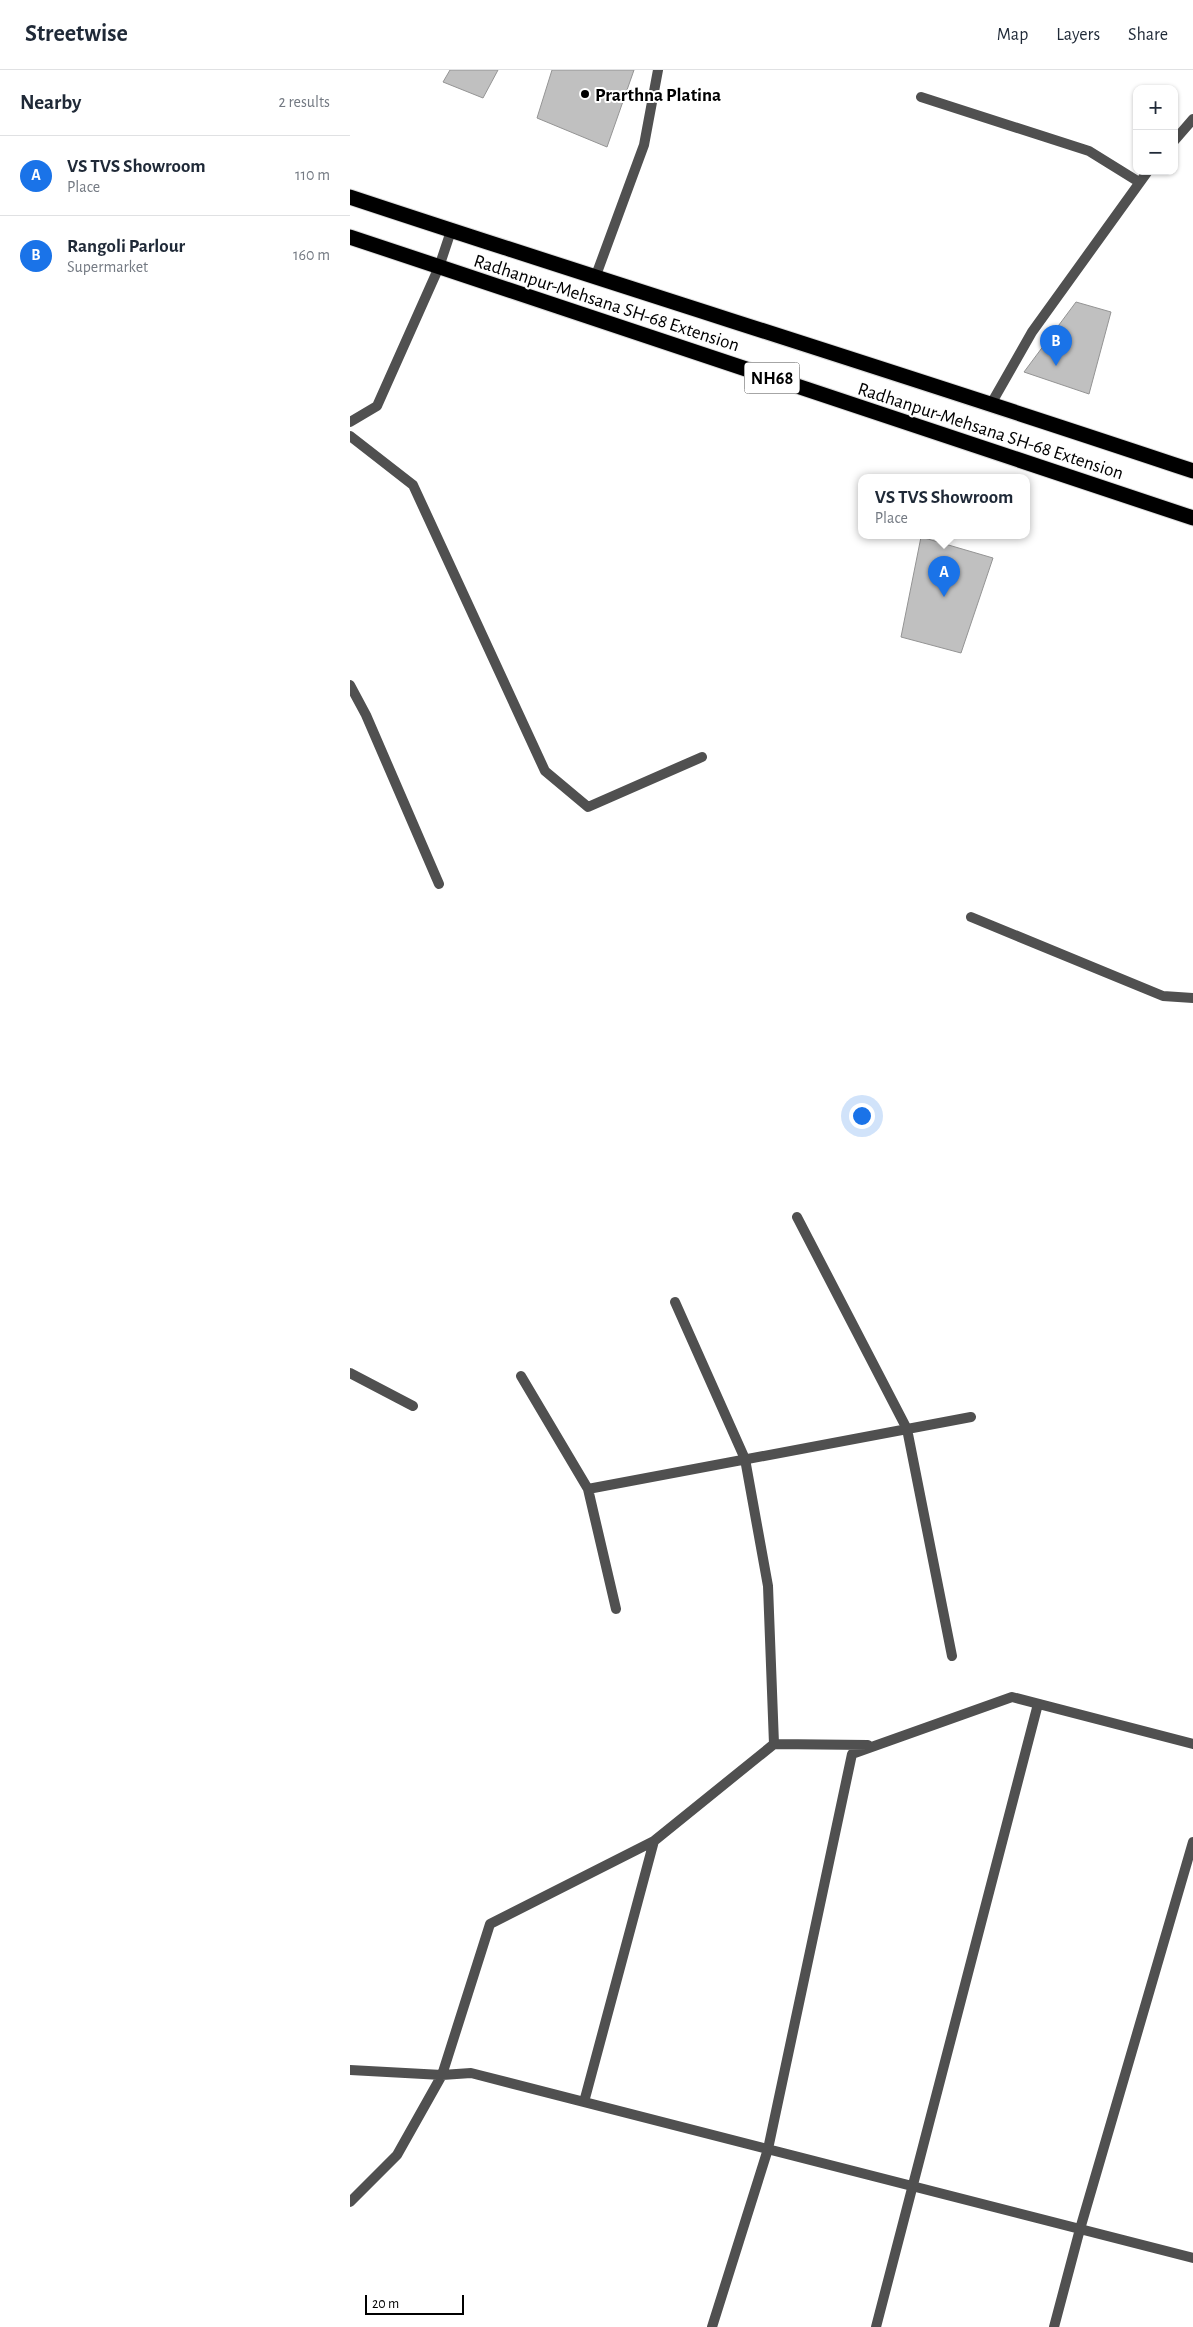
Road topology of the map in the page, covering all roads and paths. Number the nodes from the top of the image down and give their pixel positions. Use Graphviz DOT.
graph roads {
  1 [pos="658,70"];
  2 [pos="920,97"];
  3 [pos="1193,119"];
  4 [pos="1178,136"];
  5 [pos="1145,175"];
  6 [pos="1139,182"];
  7 [pos="350,197"];
  8 [pos="452,231"];
  9 [pos="350,238"];
  10 [pos="439,267"];
  11 [pos="595,278"];
  12 [pos="992,404"];
  13 [pos="350,422"];
  14 [pos="350,436"];
  15 [pos="1193,471"];
  16 [pos="1193,518"];
  17 [pos="350,685"];
  18 [pos="702,758"];
  19 [pos="438,884"];
  20 [pos="971,917"];
  21 [pos="1193,998"];
  22 [pos="797,1217"];
  23 [pos="675,1302"];
  24 [pos="350,1373"];
  25 [pos="521,1376"];
  26 [pos="413,1406"];
  27 [pos="971,1417"];
  28 [pos="907,1429"];
  29 [pos="745,1459"];
  30 [pos="588,1489"];
  31 [pos="616,1609"];
  32 [pos="952,1656"];
  33 [pos="1038,1704"];
  34 [pos="774,1744"];
  35 [pos="1193,1744"];
  36 [pos="875,1745"];
  37 [pos="654,1841"];
  38 [pos="1193,1842"];
  39 [pos="350,2070"];
  40 [pos="442,2075"];
  41 [pos="584,2102"];
  42 [pos="768,2149"];
  43 [pos="914,2186"];
  44 [pos="350,2202"];
  45 [pos="1080,2229"];
  46 [pos="1193,2258"];
  47 [pos="712,2327"];
  48 [pos="876,2327"];
  49 [pos="1054,2327"];
  1 -- 11 [label="street"];
  2 -- 6 [label="street"];
  3 -- 4 [label="street"];
  5 -- 6 [label="street"];
  6 -- 12 [label="street"];
  7 -- 8 [label="highway, NH68"];
  8 -- 10 [label="street"];
  8 -- 11 [label="highway, NH68"];
  9 -- 10 [label="highway, Radhanpur-Mehsana SH-68 Extension / NH68"];
  10 -- 13 [label="street"];
  10 -- 16 [label="highway, Radhanpur-Mehsana SH-68 Extension / NH68"];
  11 -- 12 [label="highway, NH68"];
  12 -- 15 [label="highway, NH68"];
  14 -- 18 [label="street"];
  17 -- 19 [label="street"];
  20 -- 21 [label="street"];
  22 -- 28 [label="street"];
  23 -- 29 [label="street"];
  24 -- 26 [label="street"];
  25 -- 30 [label="street"];
  27 -- 28 [label="street"];
  28 -- 29 [label="street"];
  28 -- 32 [label="street"];
  29 -- 30 [label="street"];
  29 -- 34 [label="street"];
  30 -- 31 [label="street"];
  33 -- 35 [label="street"];
  33 -- 36 [label="street"];
  33 -- 43 [label="street"];
  34 -- 36 [label="street"];
  34 -- 37 [label="street"];
  36 -- 42 [label="street"];
  37 -- 40 [label="street"];
  37 -- 41 [label="street"];
  38 -- 45 [label="street"];
  39 -- 40 [label="street"];
  40 -- 41 [label="street"];
  40 -- 44 [label="street"];
  41 -- 42 [label="street"];
  42 -- 43 [label="street"];
  42 -- 47 [label="street"];
  43 -- 45 [label="street"];
  43 -- 48 [label="street"];
  45 -- 46 [label="street"];
  45 -- 49 [label="street"];
}
